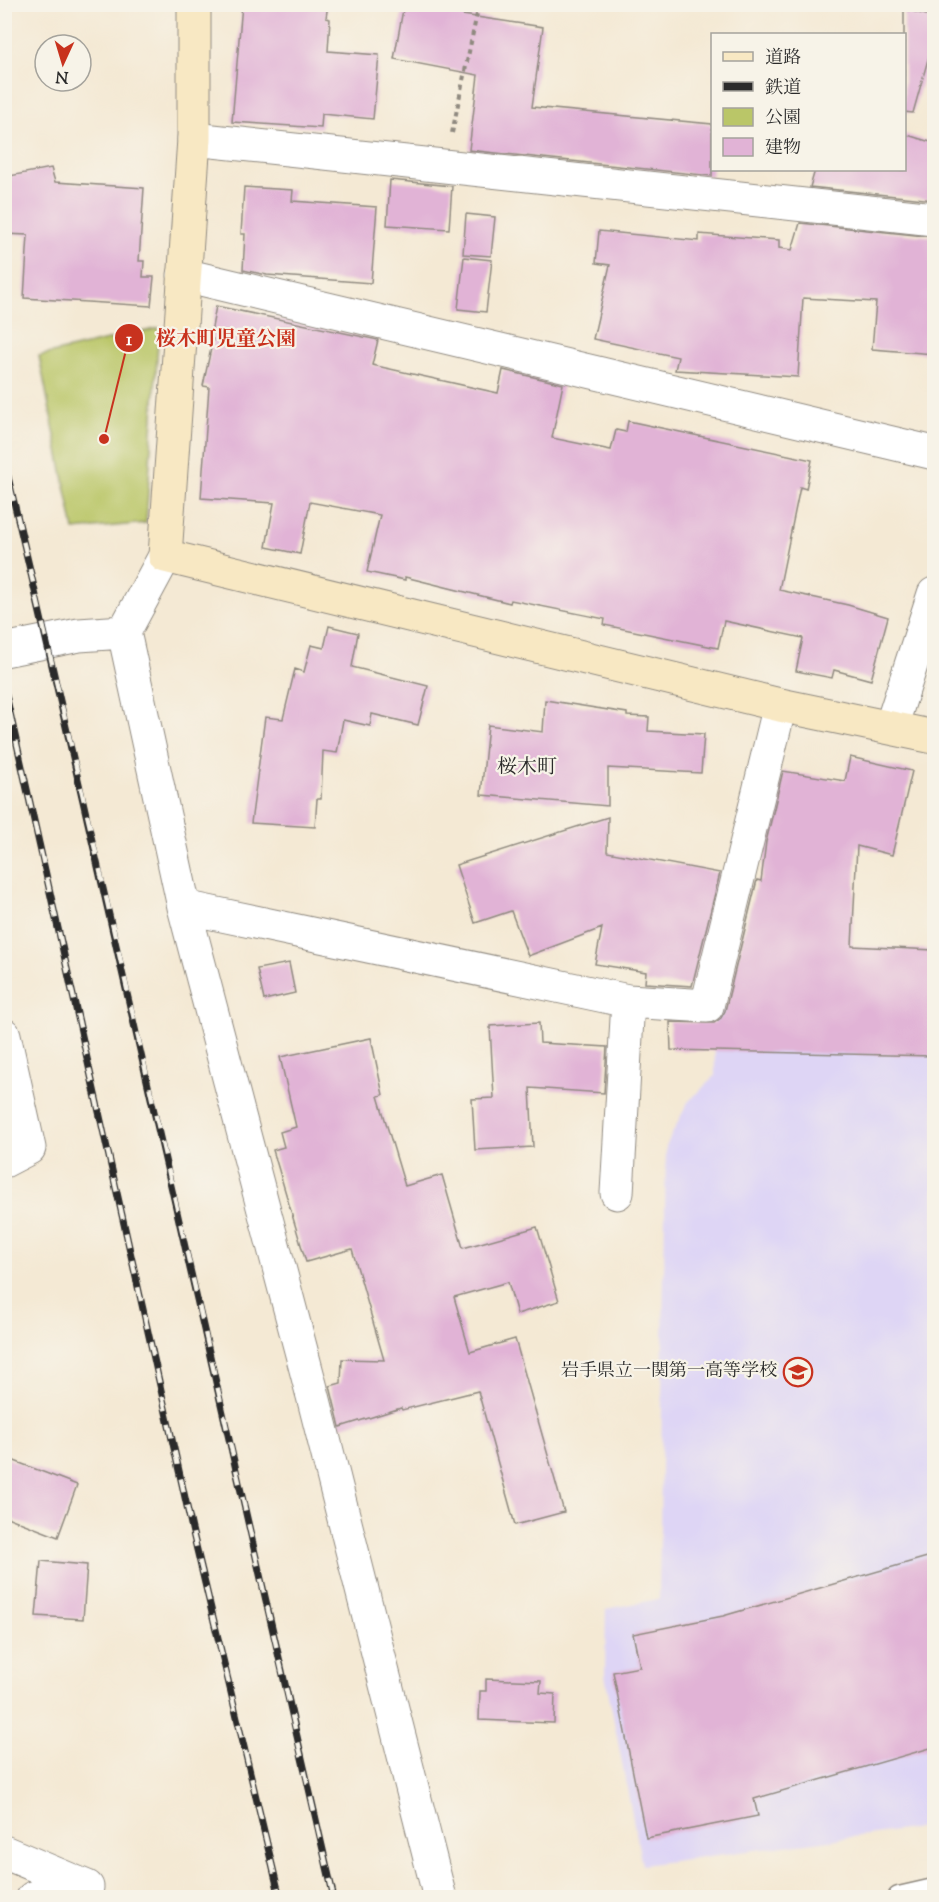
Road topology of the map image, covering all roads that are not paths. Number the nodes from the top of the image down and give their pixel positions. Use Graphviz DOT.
graph roads {
  1 [pos="194,4"];
  2 [pos="194,139"];
  3 [pos="934,219"];
  4 [pos="184,275"];
  5 [pos="934,453"];
  6 [pos="165,556"];
  7 [pos="934,594"];
  8 [pos="124,632"];
  9 [pos="4,650"];
  10 [pos="780,705"];
  11 [pos="891,727"];
  12 [pos="934,737"];
  13 [pos="184,907"];
  14 [pos="628,1001"];
  15 [pos="4,1035"];
  16 [pos="4,1161"];
  17 [pos="617,1193"];
  18 [pos="4,1852"];
  19 [pos="934,1890"];
  20 [pos="33,1898"];
  21 [pos="440,1898"];
  22 [pos="900,1898"];
  1 -- 2 [label="street"];
  2 -- 3 [label="street"];
  2 -- 4 [label="street"];
  4 -- 5 [label="street"];
  4 -- 6 [label="street"];
  6 -- 8 [label="street"];
  6 -- 10 [label="street"];
  7 -- 11 [label="street"];
  8 -- 9 [label="street"];
  8 -- 13 [label="street"];
  10 -- 11 [label="street"];
  10 -- 14 [label="street"];
  11 -- 12 [label="street"];
  13 -- 14 [label="street"];
  13 -- 21 [label="street"];
  14 -- 17 [label="street"];
  15 -- 16 [label="street"];
  18 -- 20 [label="street"];
  19 -- 22 [label="lane"];
}
